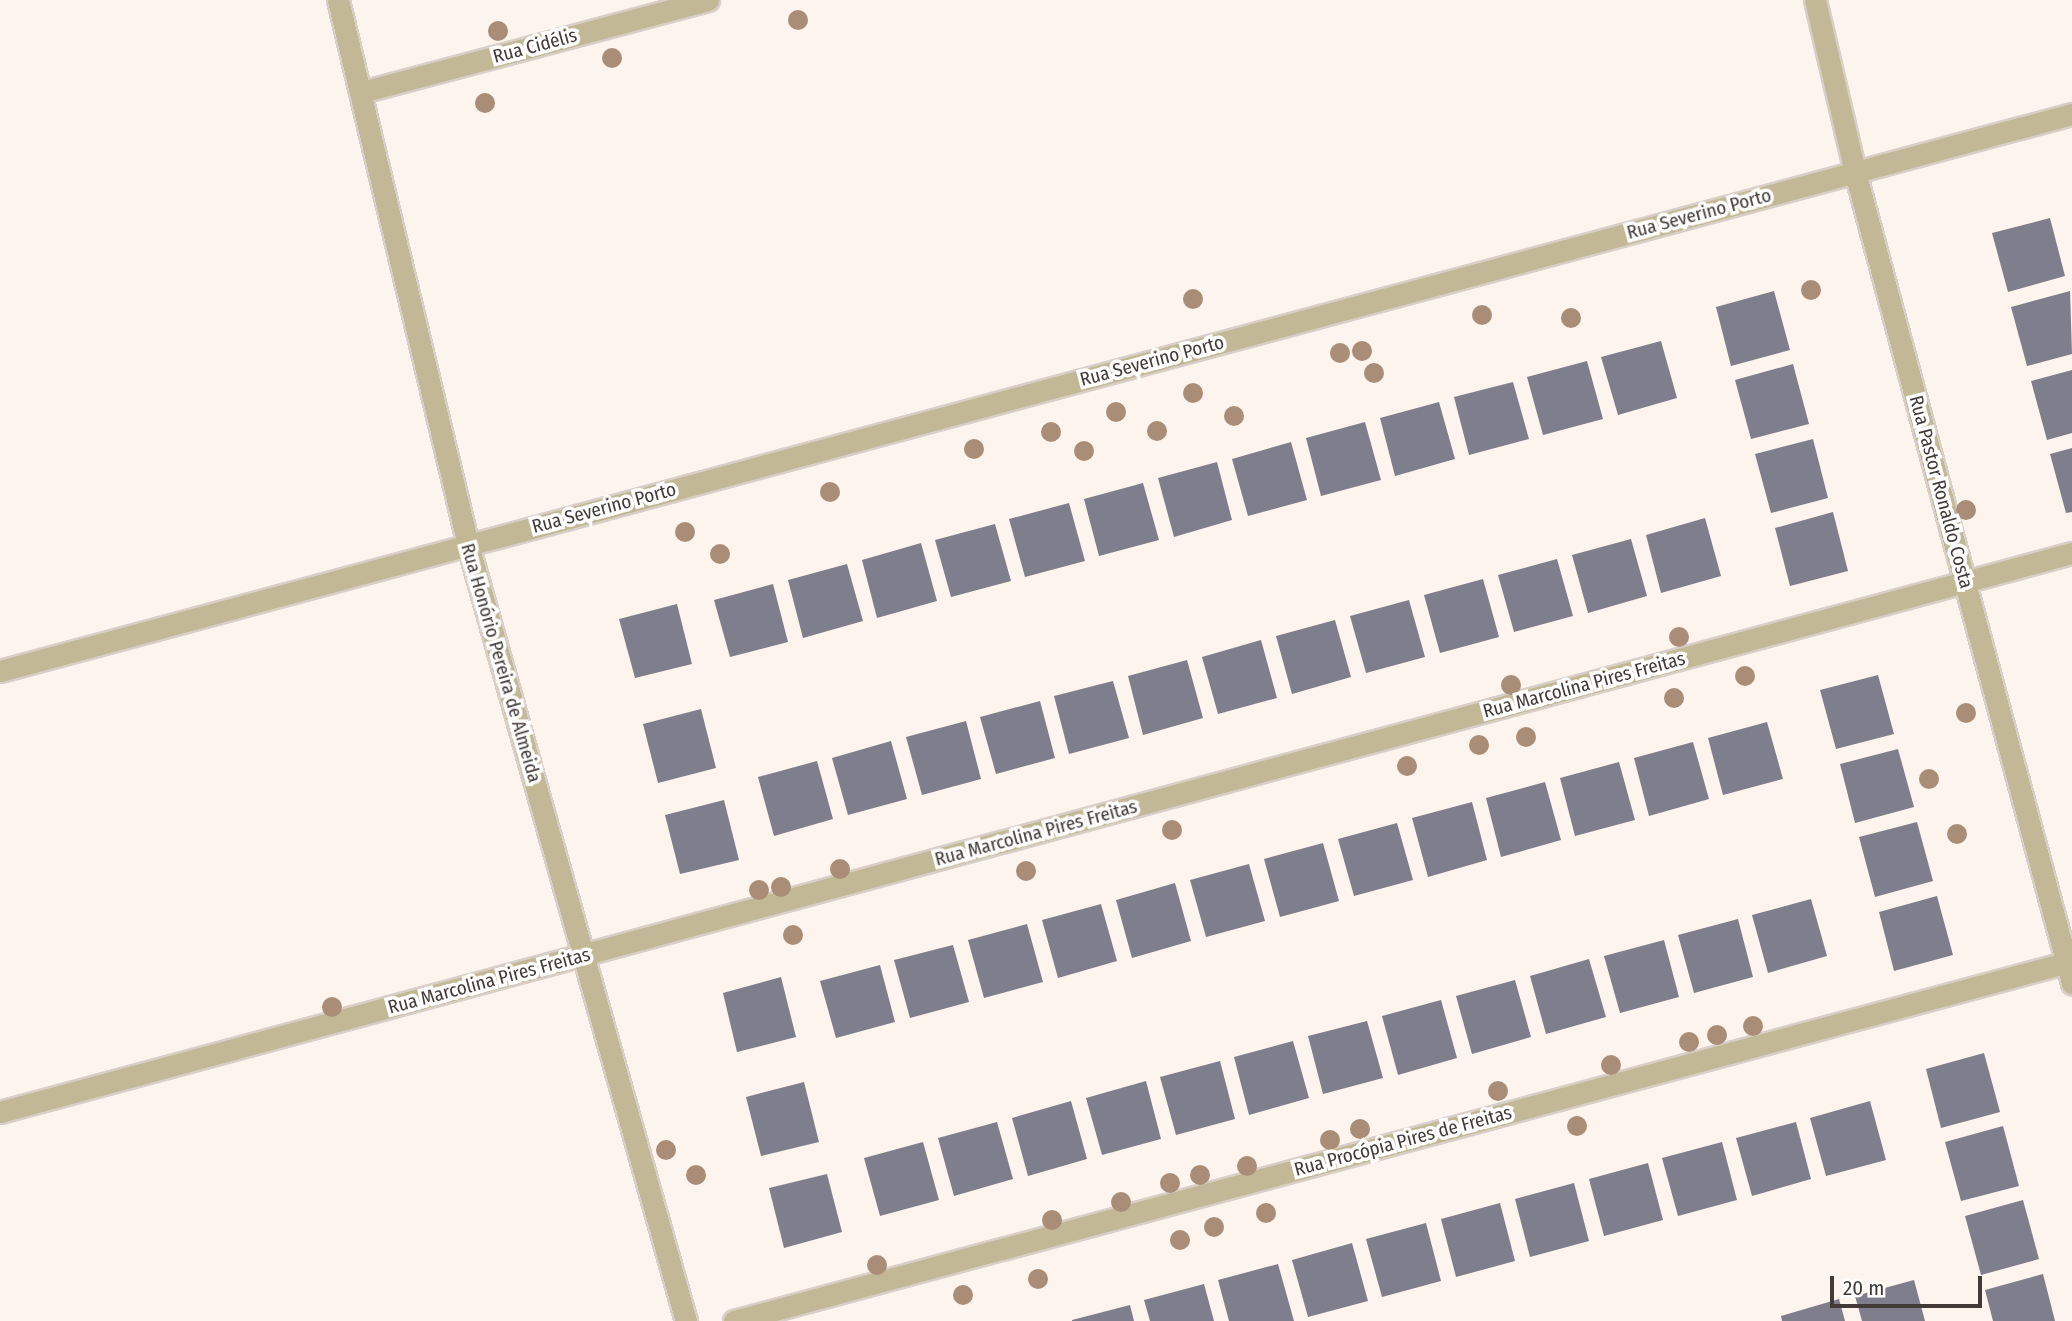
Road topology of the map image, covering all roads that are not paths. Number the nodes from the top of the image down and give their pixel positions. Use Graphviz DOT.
graph roads {
  1 [pos="338,0"];
  2 [pos="708,0"];
  3 [pos="1815,0"];
  4 [pos="362,92"];
  5 [pos="2072,114"];
  6 [pos="1856,172"];
  7 [pos="468,545"];
  8 [pos="2072,553"];
  9 [pos="1965,582"];
  10 [pos="0,671"];
  11 [pos="583,956"];
  12 [pos="2069,961"];
  13 [pos="2072,983"];
  14 [pos="0,1112"];
  15 [pos="686,1321"];
  16 [pos="734,1321"];
  1 -- 4 [label="street, Rua Honório Pereira de Almeida"];
  2 -- 4 [label="street, Rua Cidélis"];
  3 -- 6 [label="street, Rua Pastor Ronaldo Costa"];
  4 -- 7 [label="street, Rua Honório Pereira de Almeida"];
  5 -- 6 [label="street, Rua Severino Porto"];
  6 -- 7 [label="street, Rua Severino Porto"];
  6 -- 9 [label="street, Rua Pastor Ronaldo Costa"];
  7 -- 10 [label="street, Rua Severino Porto"];
  7 -- 11 [label="street, Rua Honório Pereira de Almeida"];
  8 -- 9 [label="street, Rua Marcolina Pires Freitas"];
  9 -- 11 [label="street, Rua Marcolina Pires Freitas"];
  9 -- 12 [label="street, Rua Pastor Ronaldo Costa"];
  11 -- 14 [label="street, Rua Marcolina Pires Freitas"];
  11 -- 15 [label="street, Rua Honório Pereira de Almeida"];
  12 -- 13 [label="street, Rua Pastor Ronaldo Costa"];
  12 -- 16 [label="street, Rua Procópia Pires de Freitas"];
}
